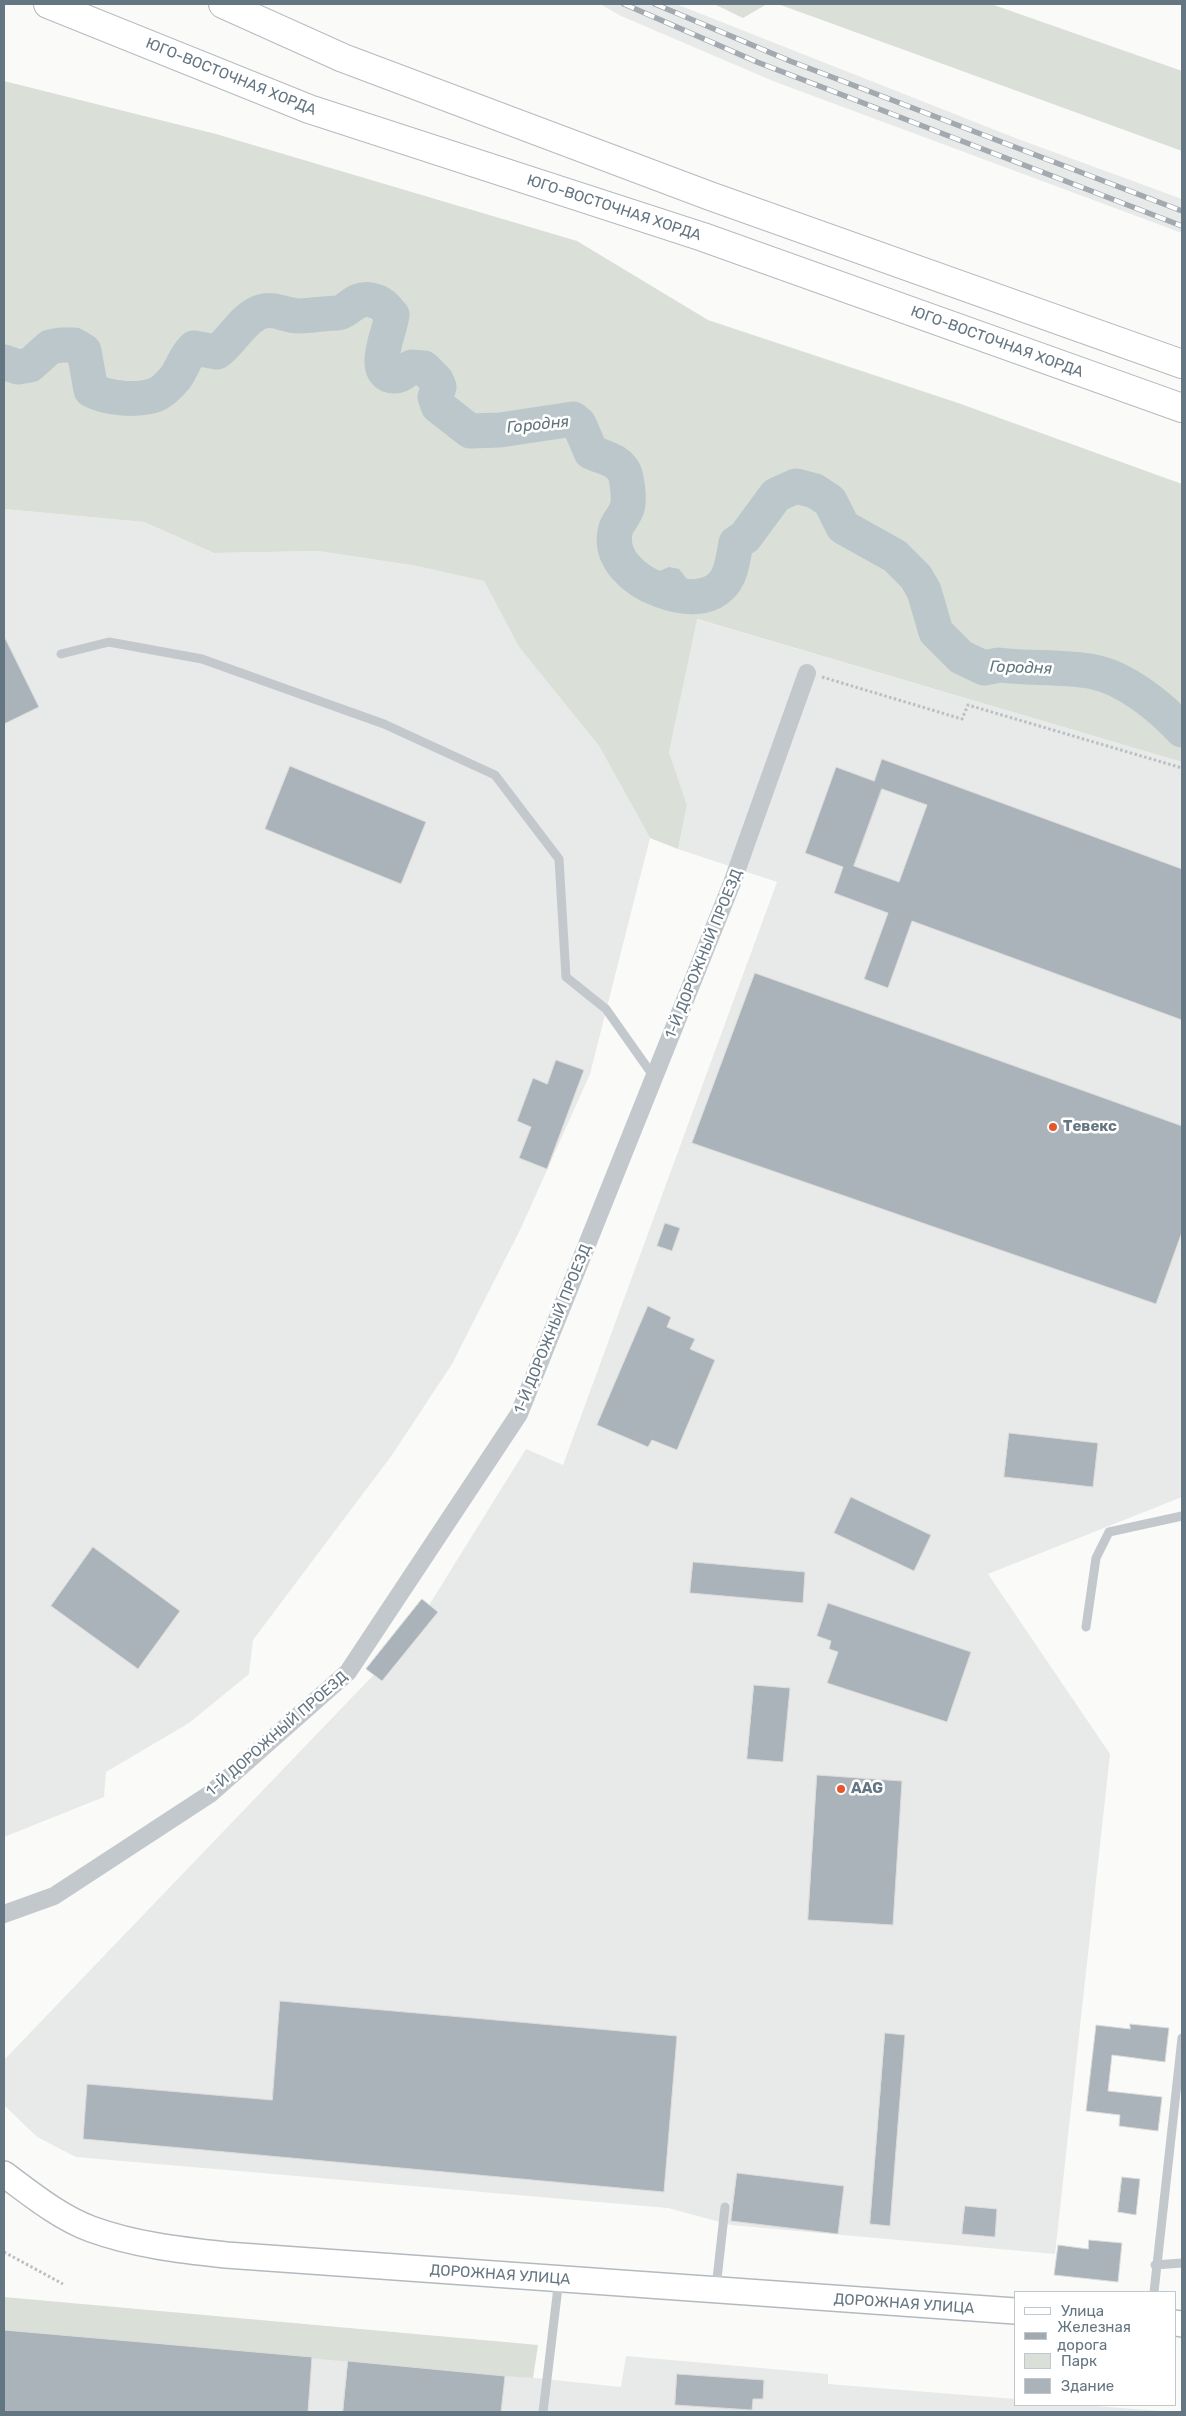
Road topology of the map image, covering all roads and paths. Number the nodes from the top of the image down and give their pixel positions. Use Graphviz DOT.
graph roads {
  1 [pos="48,4"];
  2 [pos="223,4"];
  3 [pos="1182,364"];
  4 [pos="1182,408"];
  5 [pos="61,654"];
  6 [pos="807,673"];
  7 [pos="1182,768"];
  8 [pos="654,1077"];
  9 [pos="1182,1516"];
  10 [pos="1086,1627"];
  11 [pos="4,1914"];
  12 [pos="1182,2038"];
  13 [pos="4,2174"];
  14 [pos="725,2207"];
  15 [pos="4,2252"];
  16 [pos="1182,2263"];
  17 [pos="1155,2265"];
  18 [pos="559,2279"];
  19 [pos="63,2284"];
  20 [pos="716,2290"];
  21 [pos="1154,2291"];
  22 [pos="1014,2311"];
  23 [pos="543,2412"];
  1 -- 4 [label="main road, ЮГО-ВОСТОЧНАЯ ХОРДА"];
  2 -- 3 [label="main road"];
  5 -- 8 [label="lane"];
  6 -- 7 [label="path"];
  6 -- 8 [label="street, 1-Й ДОРОЖНЫЙ ПРОЕЗД"];
  8 -- 11 [label="street, 1-Й ДОРОЖНЫЙ ПРОЕЗД"];
  9 -- 10 [label="lane"];
  12 -- 17 [label="lane"];
  13 -- 18 [label="main road, ДОРОЖНАЯ УЛИЦА"];
  14 -- 20 [label="lane"];
  15 -- 19 [label="path"];
  16 -- 17 [label="lane"];
  17 -- 21 [label="lane"];
  18 -- 20 [label="main road, ДОРОЖНАЯ УЛИЦА"];
  18 -- 23 [label="lane"];
  20 -- 22 [label="main road, ДОРОЖНАЯ УЛИЦА"];
}
